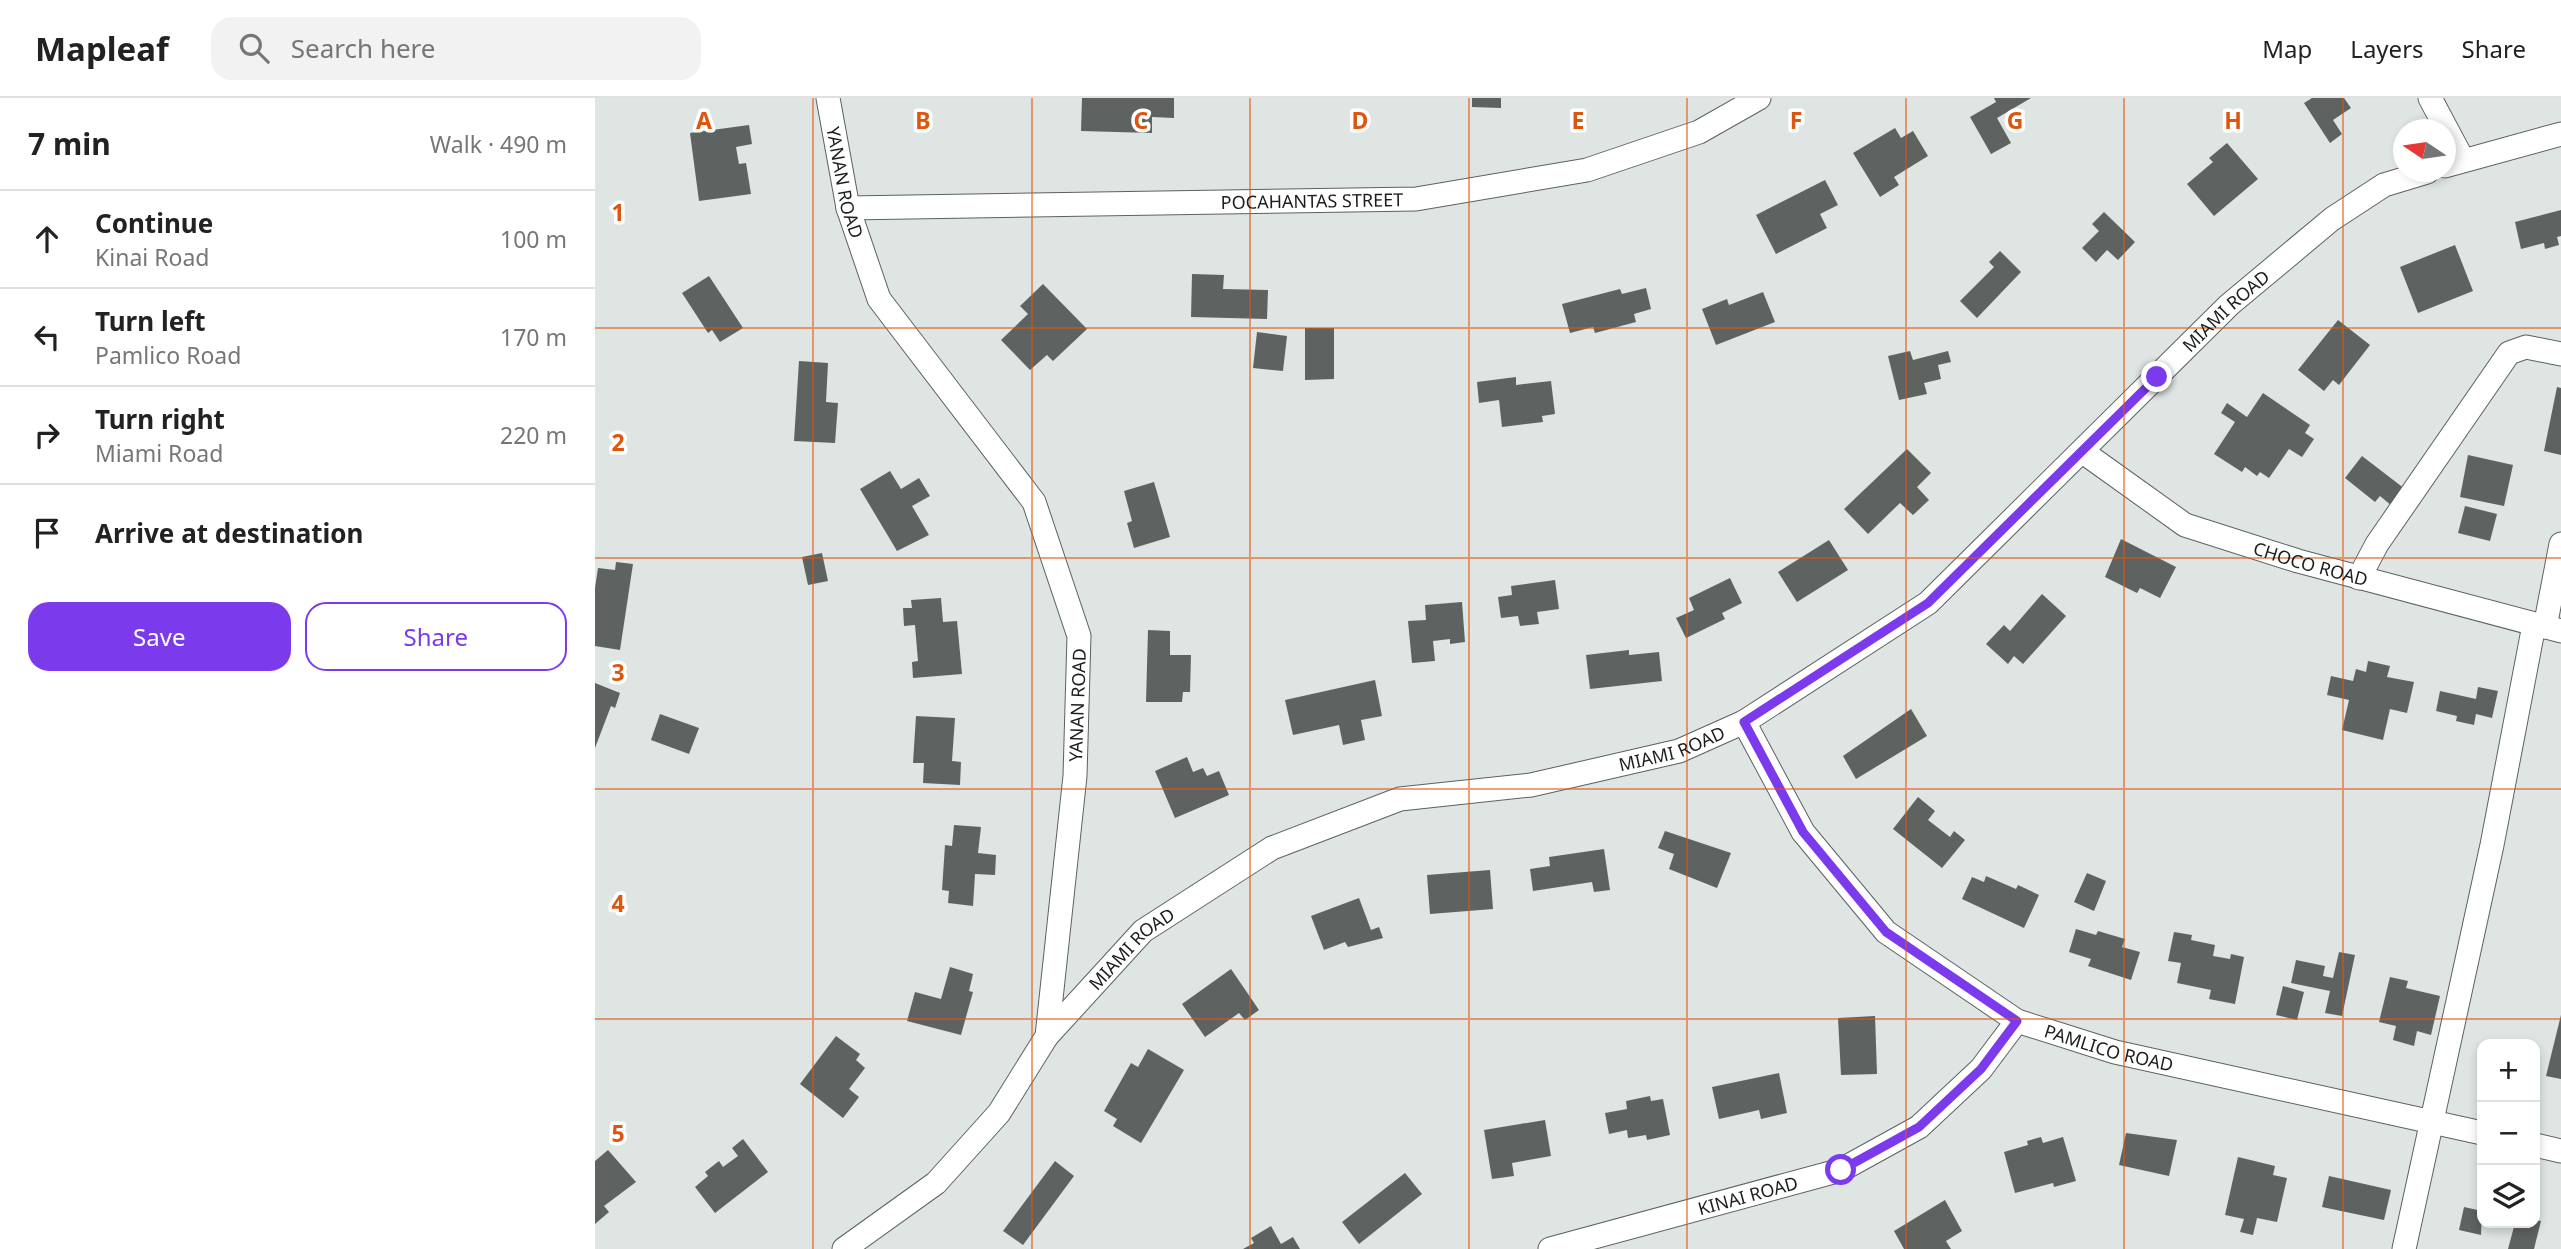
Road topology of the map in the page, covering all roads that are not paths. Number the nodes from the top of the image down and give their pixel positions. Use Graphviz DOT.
graph roads {
  1 [pos="828,98"];
  2 [pos="1759,98"];
  3 [pos="2430,98"];
  4 [pos="2438,119"];
  5 [pos="2561,134"];
  6 [pos="2456,162"];
  7 [pos="2394,182"];
  8 [pos="848,208"];
  9 [pos="2561,354"];
  10 [pos="2083,452"];
  11 [pos="2561,544"];
  12 [pos="2359,578"];
  13 [pos="2546,628"];
  14 [pos="1744,722"];
  15 [pos="2017,1021"];
  16 [pos="1047,1036"];
  17 [pos="2433,1122"];
  18 [pos="2477,1132"];
  19 [pos="2540,1146"];
  20 [pos="2561,1151"];
  21 [pos="844,1249"];
  22 [pos="1549,1249"];
  23 [pos="2404,1249"];
  1 -- 8 [label="street, YANAN ROAD"];
  2 -- 8 [label="street, POCAHANTAS STREET"];
  3 -- 4 [label="street"];
  5 -- 6 [label="street"];
  7 -- 10 [label="street, MIAMI ROAD"];
  8 -- 16 [label="street, YANAN ROAD"];
  9 -- 12 [label="street"];
  10 -- 12 [label="street, CHOCO ROAD"];
  10 -- 14 [label="street, MIAMI ROAD"];
  11 -- 13 [label="street"];
  12 -- 13 [label="street, CHOCO ROAD"];
  13 -- 17 [label="street"];
  14 -- 15 [label="street, PAMLICO ROAD"];
  14 -- 16 [label="street, MIAMI ROAD"];
  15 -- 17 [label="street, PAMLICO ROAD"];
  15 -- 22 [label="street, KINAI ROAD"];
  16 -- 21 [label="street, YANAN ROAD"];
  17 -- 18 [label="street, PAMLICO ROAD"];
  17 -- 23 [label="street"];
  19 -- 20 [label="street"];
}
